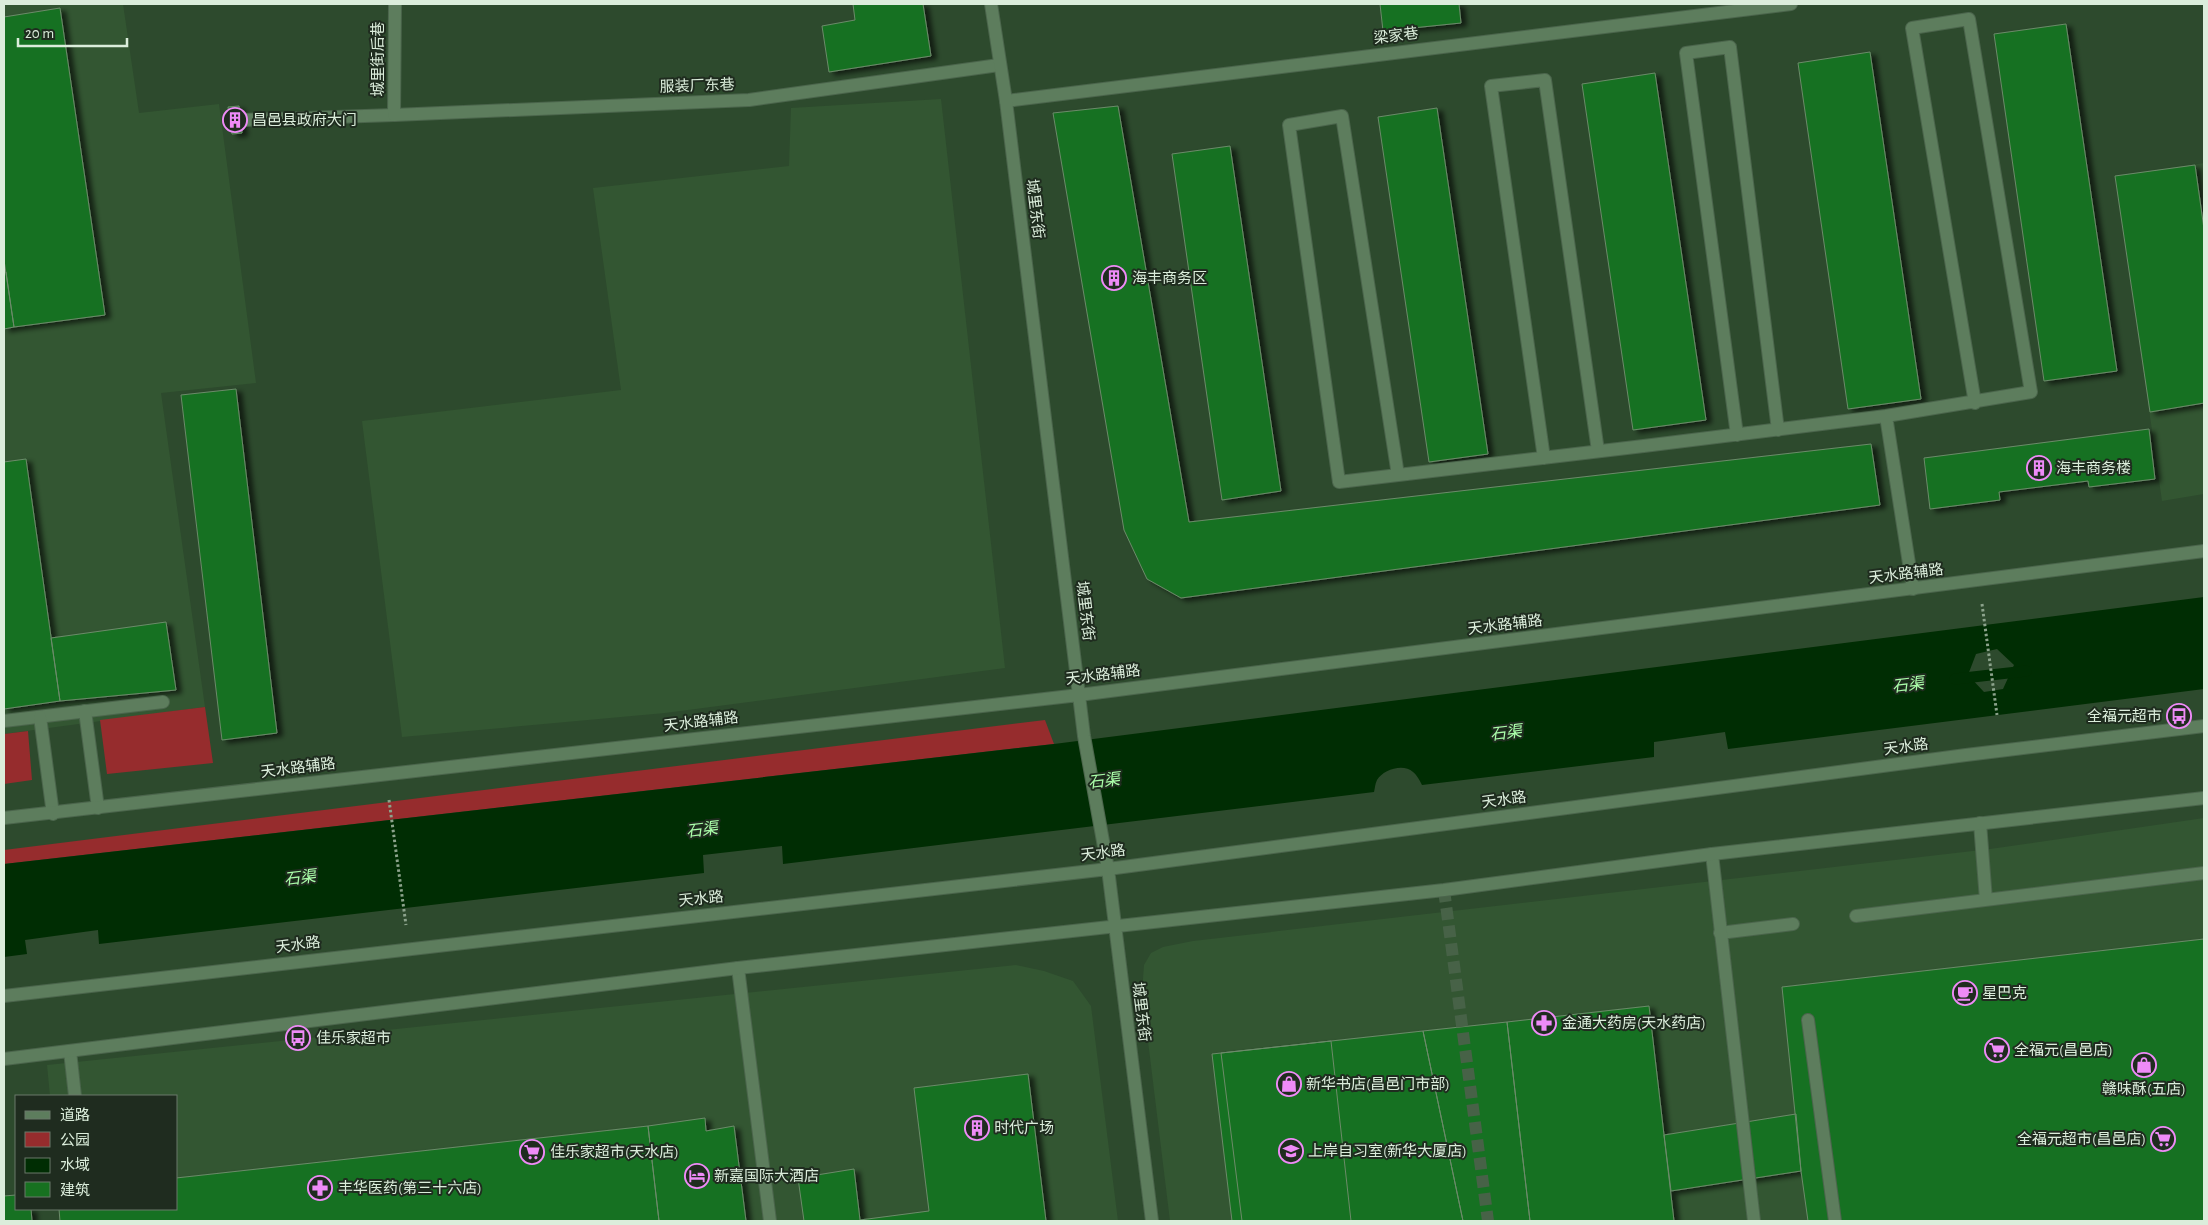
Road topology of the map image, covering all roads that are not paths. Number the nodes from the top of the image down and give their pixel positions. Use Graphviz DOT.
graph roads {
  1 [pos="395,4"];
  2 [pos="991,4"];
  3 [pos="1790,4"];
  4 [pos="999,65"];
  5 [pos="1006,101"];
  6 [pos="394,115"];
  7 [pos="243,120"];
  8 [pos="1975,403"];
  9 [pos="1886,416"];
  10 [pos="1778,430"];
  11 [pos="1737,434"];
  12 [pos="1598,451"];
  13 [pos="1544,458"];
  14 [pos="1398,475"];
  15 [pos="2204,551"];
  16 [pos="1913,589"];
  17 [pos="1079,695"];
  18 [pos="163,702"];
  19 [pos="85,711"];
  20 [pos="40,717"];
  21 [pos="4,721"];
  22 [pos="2204,726"];
  23 [pos="2204,798"];
  24 [pos="98,808"];
  25 [pos="53,814"];
  26 [pos="4,818"];
  27 [pos="1980,823"];
  28 [pos="1712,854"];
  29 [pos="1108,869"];
  30 [pos="2204,873"];
  31 [pos="1986,900"];
  32 [pos="1856,916"];
  33 [pos="1794,924"];
  34 [pos="1114,926"];
  35 [pos="1720,933"];
  36 [pos="738,968"];
  37 [pos="4,996"];
  38 [pos="1808,1020"];
  39 [pos="70,1051"];
  40 [pos="4,1059"];
  41 [pos="75,1095"];
  42 [pos="770,1221"];
  43 [pos="1152,1221"];
  44 [pos="1754,1221"];
  45 [pos="1835,1221"];
  1 -- 6 [label="street, 城里街后巷"];
  2 -- 4 [label="street, 城里东街"];
  3 -- 5 [label="street, 梁家巷"];
  4 -- 5 [label="street, 城里东街"];
  4 -- 6 [label="street, 服装厂东巷"];
  5 -- 17 [label="street, 城里东街"];
  6 -- 7 [label="street, 服装厂东巷"];
  8 -- 8 [label="street"];
  8 -- 9 [label="street"];
  9 -- 10 [label="street"];
  9 -- 16 [label="street"];
  10 -- 11 [label="street"];
  10 -- 11 [label="street"];
  11 -- 12 [label="street"];
  12 -- 13 [label="street"];
  12 -- 13 [label="street"];
  13 -- 14 [label="street"];
  14 -- 14 [label="street"];
  15 -- 16 [label="street, 天水路辅路"];
  16 -- 17 [label="street, 天水路辅路"];
  17 -- 24 [label="street, 天水路辅路"];
  17 -- 29 [label="street, 城里东街"];
  18 -- 19 [label="street"];
  19 -- 20 [label="street"];
  19 -- 24 [label="street"];
  20 -- 21 [label="street"];
  20 -- 25 [label="street"];
  22 -- 29 [label="street, 天水路"];
  23 -- 27 [label="street"];
  24 -- 25 [label="street, 天水路辅路"];
  25 -- 26 [label="street, 天水路辅路"];
  27 -- 28 [label="street"];
  27 -- 31 [label="street"];
  28 -- 34 [label="street"];
  28 -- 35 [label="street"];
  29 -- 34 [label="street, 城里东街"];
  29 -- 37 [label="street, 天水路"];
  30 -- 31 [label="street"];
  31 -- 32 [label="street"];
  33 -- 35 [label="street"];
  34 -- 36 [label="street"];
  34 -- 43 [label="street, 城里东街"];
  35 -- 44 [label="street"];
  36 -- 39 [label="street"];
  36 -- 42 [label="street"];
  38 -- 45 [label="street"];
  39 -- 40 [label="street"];
  39 -- 41 [label="street"];
}
